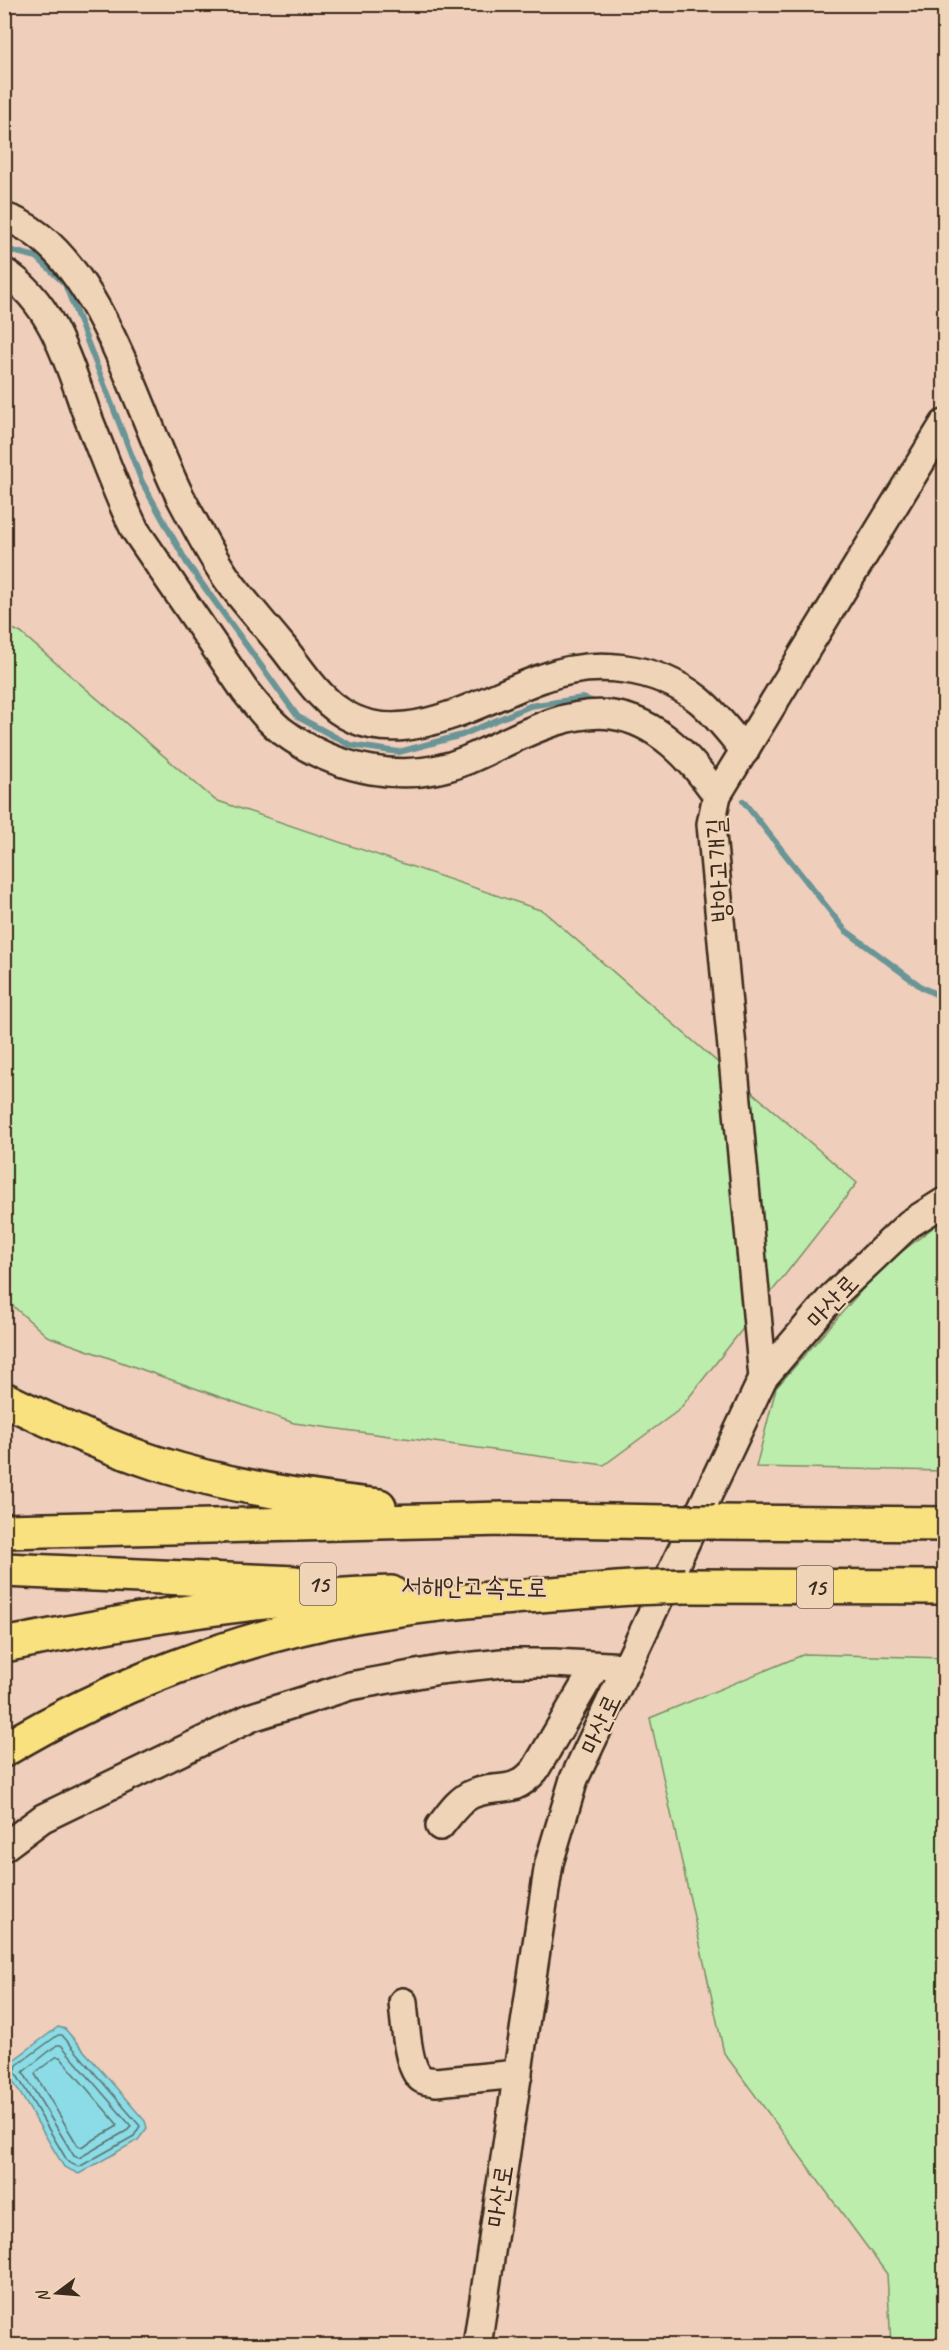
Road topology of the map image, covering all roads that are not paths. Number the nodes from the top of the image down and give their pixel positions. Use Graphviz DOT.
graph roads {
  1 [pos="4,217"];
  2 [pos="4,272"];
  3 [pos="945,424"];
  4 [pos="745,751"];
  5 [pos="717,795"];
  6 [pos="945,1202"];
  7 [pos="762,1378"];
  8 [pos="4,1399"];
  9 [pos="503,1519"];
  10 [pos="945,1524"];
  11 [pos="4,1531"];
  12 [pos="4,1570"];
  13 [pos="945,1587"];
  14 [pos="632,1588"];
  15 [pos="4,1645"];
  16 [pos="596,1666"];
  17 [pos="626,1667"];
  18 [pos="4,1750"];
  19 [pos="440,1826"];
  20 [pos="4,1847"];
  21 [pos="403,2002"];
  22 [pos="518,2074"];
  23 [pos="477,2346"];
  1 -- 4 [label="street"];
  2 -- 5 [label="street"];
  3 -- 4 [label="street, 방아고개길"];
  4 -- 5 [label="street, 방아고개길"];
  5 -- 7 [label="street, 방아고개길"];
  6 -- 7 [label="street, 마산로"];
  7 -- 17 [label="street, 마산로"];
  8 -- 9 [label="highway"];
  9 -- 10 [label="highway, bridge"];
  9 -- 11 [label="highway"];
  12 -- 14 [label="highway, 서해안고속도로 / 15"];
  13 -- 14 [label="highway, 서해안고속도로 / 15, bridge"];
  14 -- 15 [label="highway"];
  14 -- 18 [label="highway"];
  16 -- 17 [label="street"];
  16 -- 19 [label="street"];
  16 -- 20 [label="street"];
  17 -- 22 [label="street, 마산로"];
  21 -- 22 [label="street"];
  22 -- 23 [label="street, 마산로"];
}
